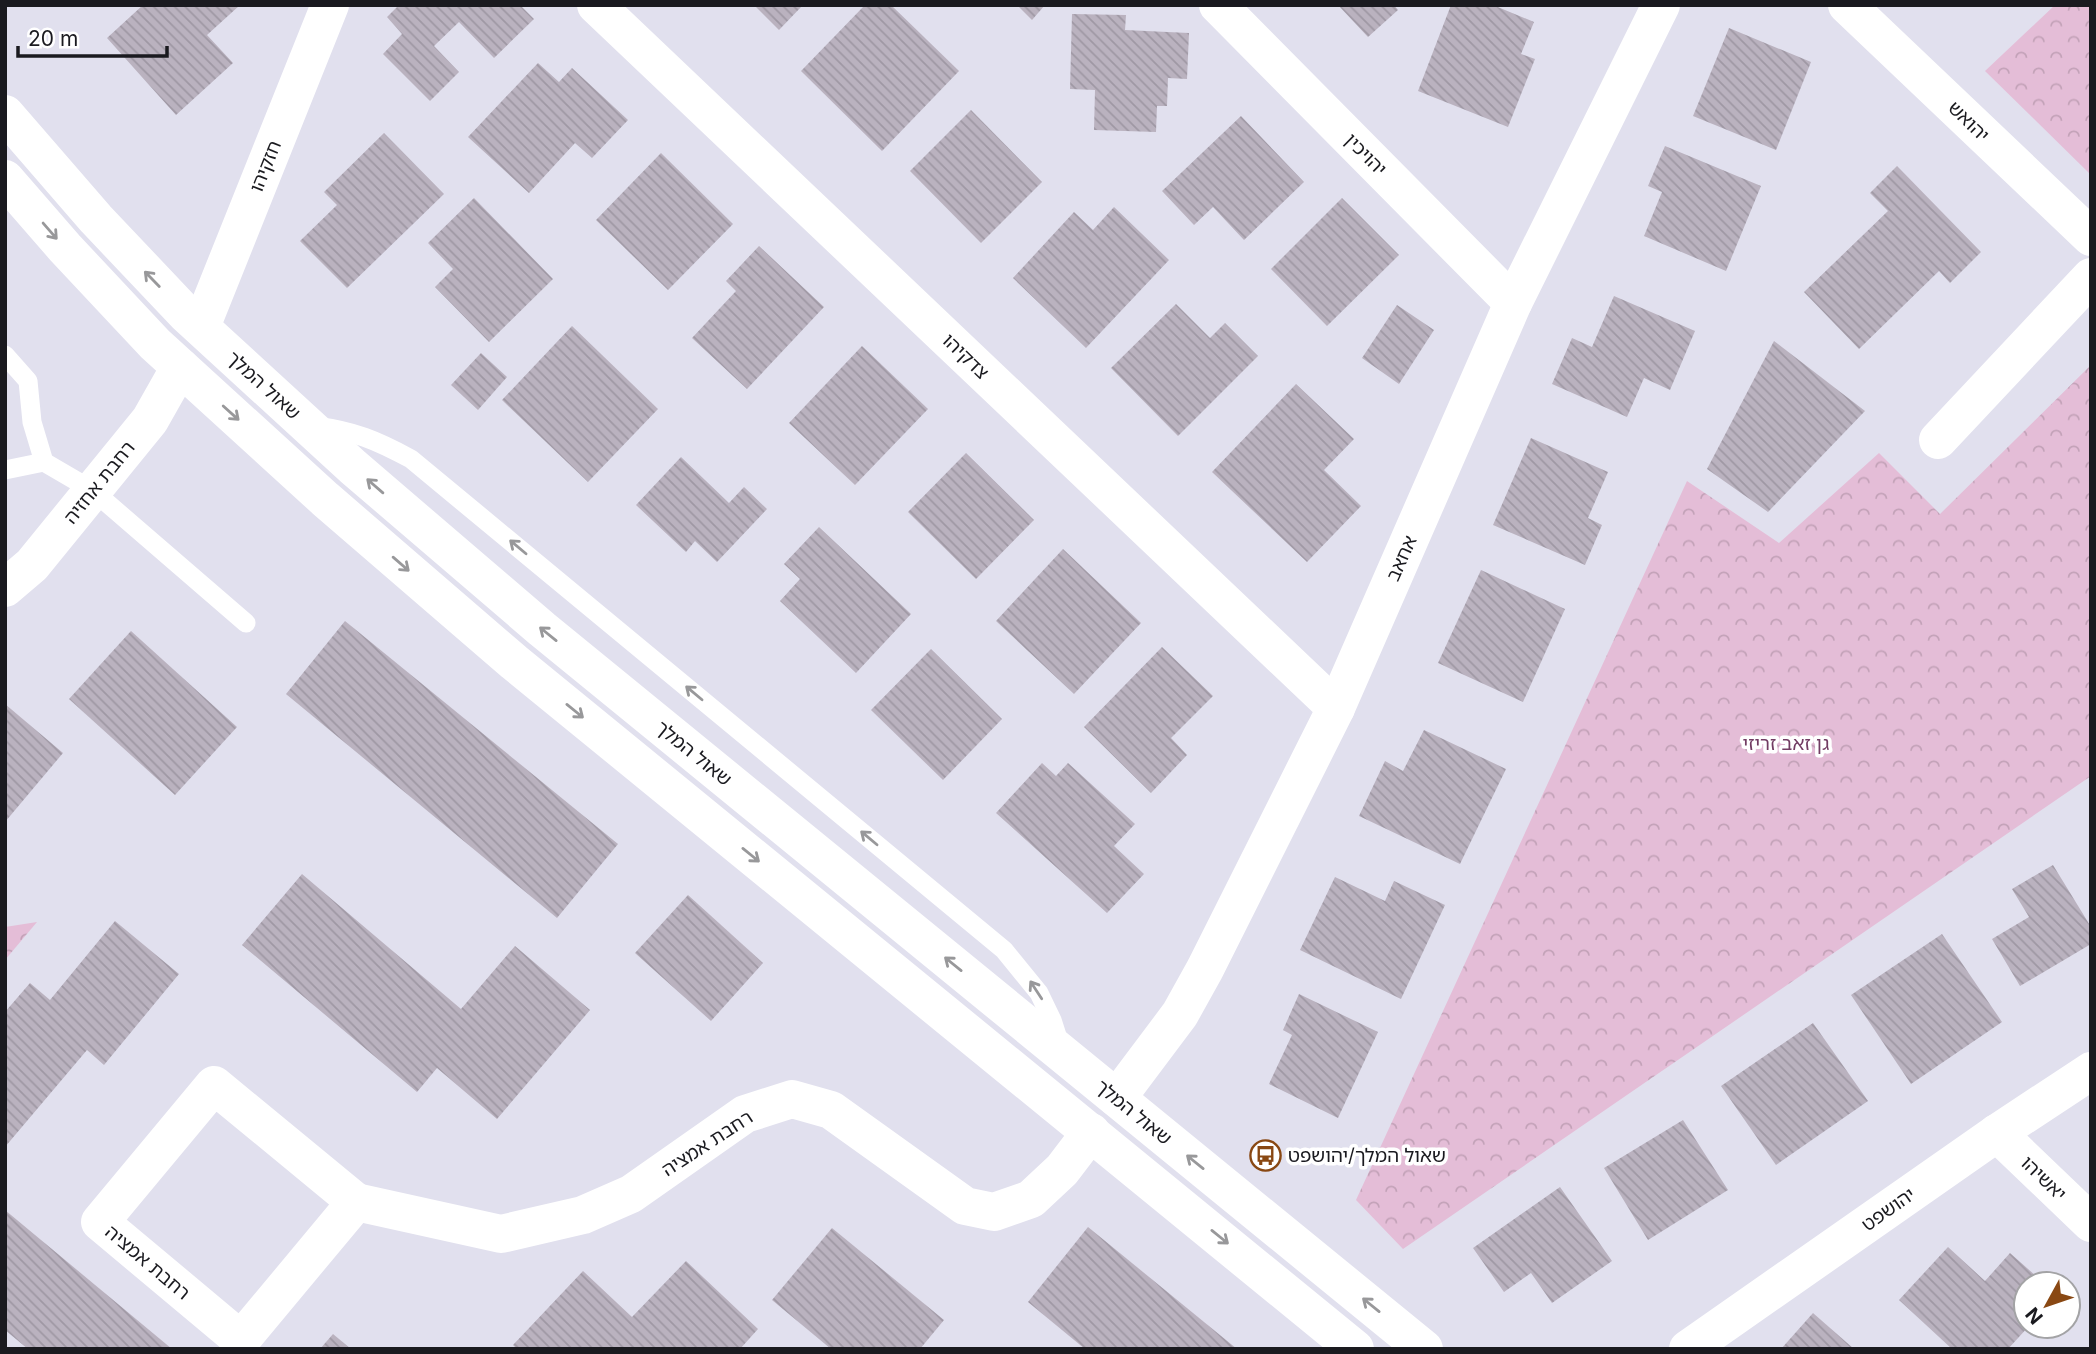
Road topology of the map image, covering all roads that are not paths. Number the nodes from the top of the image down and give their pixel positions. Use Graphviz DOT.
graph roads {
  1 [pos="330,5"];
  2 [pos="596,5"];
  3 [pos="1218,5"];
  4 [pos="1661,5"];
  5 [pos="1847,5"];
  6 [pos="5,114"];
  7 [pos="5,179"];
  8 [pos="2091,237"];
  9 [pos="2091,277"];
  10 [pos="1513,303"];
  11 [pos="201,327"];
  12 [pos="5,355"];
  13 [pos="180,367"];
  14 [pos="1938,440"];
  15 [pos="44,461"];
  16 [pos="5,470"];
  17 [pos="92,490"];
  18 [pos="5,588"];
  19 [pos="246,623"];
  20 [pos="1336,708"];
  21 [pos="2091,1071"];
  22 [pos="1117,1098"];
  23 [pos="1091,1132"];
  24 [pos="1997,1133"];
  25 [pos="356,1202"];
  26 [pos="2091,1223"];
  27 [pos="1355,1349"];
  28 [pos="1424,1349"];
  29 [pos="1688,1349"];
  1 -- 11 [label="street, חזקיהו"];
  2 -- 20 [label="street, צדקיהו"];
  3 -- 10 [label="street, יהויכין"];
  4 -- 10 [label="street, אחאב"];
  5 -- 8 [label="street, יהואש"];
  11 -- 6 [label="street, שאול המלך, one-way"];
  7 -- 13 [label="street, one-way"];
  9 -- 14 [label="street"];
  10 -- 20 [label="street, אחאב"];
  22 -- 11 [label="street, שאול המלך, one-way"];
  12 -- 15 [label="lane"];
  13 -- 17 [label="street, רחבת אחזיה"];
  13 -- 23 [label="street, one-way"];
  15 -- 16 [label="lane"];
  15 -- 17 [label="lane"];
  17 -- 18 [label="street, רחבת אחזיה"];
  17 -- 19 [label="lane"];
  20 -- 22 [label="street, אחאב"];
  21 -- 24 [label="street, יהושפט"];
  28 -- 22 [label="street, שאול המלך, one-way"];
  23 -- 25 [label="street, רחבת אמציה"];
  23 -- 27 [label="street, one-way"];
  24 -- 26 [label="street, יאשיהו"];
  24 -- 29 [label="street, יהושפט"];
  25 -- 25 [label="street, רחבת אמציה"];
}
